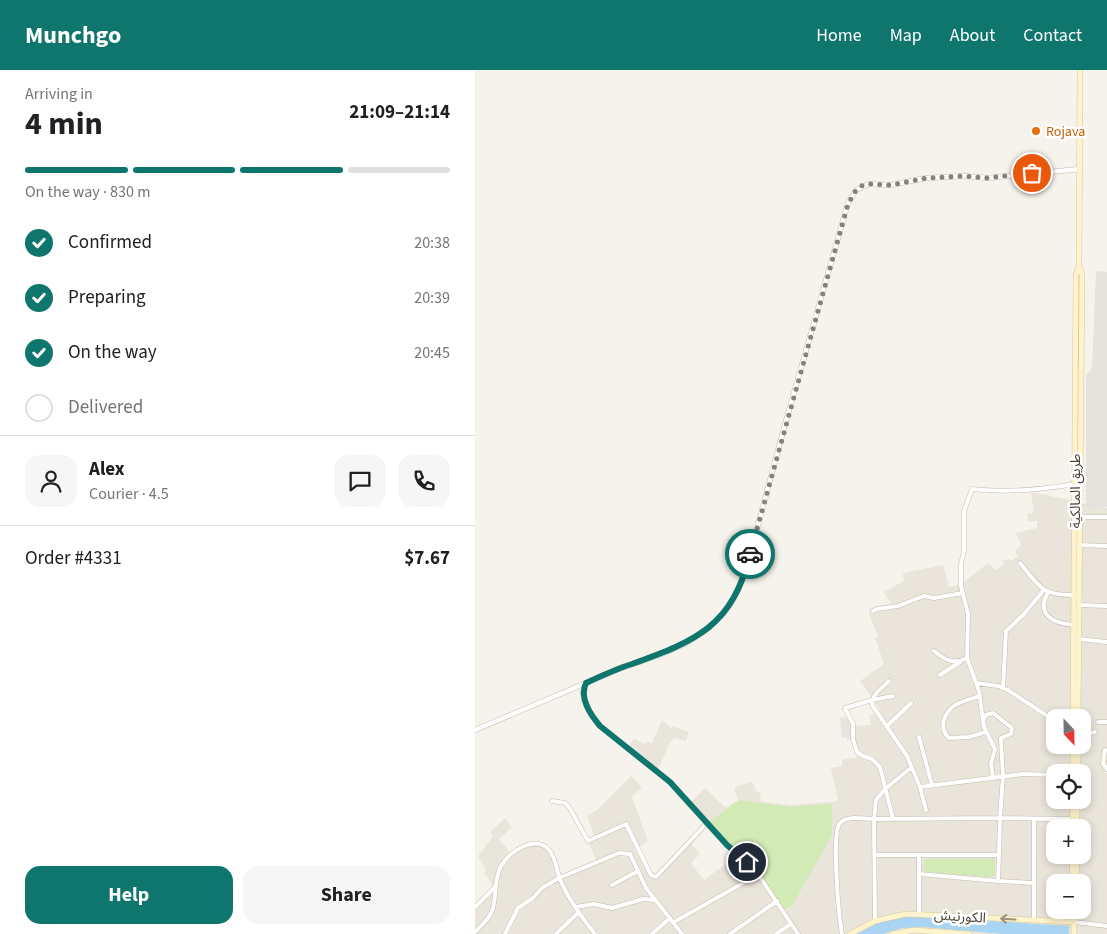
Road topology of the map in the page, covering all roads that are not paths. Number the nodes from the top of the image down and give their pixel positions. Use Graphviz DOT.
graph roads {
  1 [pos="1080,70"];
  2 [pos="1080,169"];
  3 [pos="1078,381"];
  4 [pos="1075,484"];
  5 [pos="1107,517"];
  6 [pos="1078,521"];
  7 [pos="1079,545"];
  8 [pos="1107,546"];
  9 [pos="1077,562"];
  10 [pos="1020,563"];
  11 [pos="1046,591"];
  12 [pos="963,593"];
  13 [pos="1075,595"];
  14 [pos="1079,605"];
  15 [pos="1107,606"];
  16 [pos="873,611"];
  17 [pos="1074,625"];
  18 [pos="1079,639"];
  19 [pos="1107,642"];
  20 [pos="934,651"];
  21 [pos="967,658"];
  22 [pos="961,661"];
  23 [pos="941,675"];
  24 [pos="1076,679"];
  25 [pos="889,681"];
  26 [pos="586,683"];
  27 [pos="976,683"];
  28 [pos="1003,688"];
  29 [pos="893,696"];
  30 [pos="979,696"];
  31 [pos="872,700"];
  32 [pos="911,704"];
  33 [pos="1074,709"];
  34 [pos="1078,709"];
  35 [pos="1046,715"];
  36 [pos="983,720"];
  37 [pos="1098,722"];
  38 [pos="1107,722"];
  39 [pos="887,726"];
  40 [pos="475,730"];
  41 [pos="986,732"];
  42 [pos="1095,732"];
  43 [pos="1091,733"];
  44 [pos="919,737"];
  45 [pos="1105,750"];
  46 [pos="912,767"];
  47 [pos="1107,769"];
  48 [pos="1046,775"];
  49 [pos="1003,776"];
  50 [pos="993,778"];
  51 [pos="932,786"];
  52 [pos="920,787"];
  53 [pos="885,789"];
  54 [pos="551,802"];
  55 [pos="1074,809"];
  56 [pos="1076,809"];
  57 [pos="926,810"];
  58 [pos="1000,818"];
  59 [pos="874,819"];
  60 [pos="893,819"];
  61 [pos="1034,819"];
  62 [pos="1046,819"];
  63 [pos="1075,819"];
  64 [pos="707,823"];
  65 [pos="875,855"];
  66 [pos="919,855"];
  67 [pos="999,855"];
  68 [pos="638,871"];
  69 [pos="759,874"];
  70 [pos="919,874"];
  71 [pos="559,878"];
  72 [pos="998,881"];
  73 [pos="1034,883"];
  74 [pos="612,885"];
  75 [pos="495,887"];
  76 [pos="655,900"];
  77 [pos="777,901"];
  78 [pos="475,907"];
  79 [pos="576,907"];
  80 [pos="579,912"];
  81 [pos="919,913"];
  82 [pos="670,918"];
  83 [pos="1074,919"];
  84 [pos="1074,919"];
  85 [pos="875,920"];
  86 [pos="1034,920"];
  87 [pos="674,922"];
  88 [pos="1074,922"];
  89 [pos="791,924"];
  90 [pos="1107,926"];
  91 [pos="739,928"];
  92 [pos="475,932"];
  93 [pos="944,933"];
  94 [pos="506,934"];
  95 [pos="556,934"];
  96 [pos="595,934"];
  97 [pos="652,934"];
  98 [pos="683,934"];
  99 [pos="730,934"];
  100 [pos="743,934"];
  101 [pos="776,934"];
  102 [pos="798,934"];
  103 [pos="842,934"];
  104 [pos="850,934"];
  105 [pos="892,934"];
  106 [pos="969,934"];
  107 [pos="1074,934"];
  1 -- 2 [label="main road, طريق المالكية"];
  2 -- 3 [label="main road, طريق المالكية"];
  2 -- 26 [label="street"];
  3 -- 4 [label="main road, طريق المالكية"];
  3 -- 6 [label="main road, طريق المالكية"];
  4 -- 6 [label="main road, طريق المالكية"];
  4 -- 12 [label="street"];
  5 -- 6 [label="street"];
  6 -- 7 [label="main road, طريق المالكية"];
  6 -- 9 [label="main road, طريق المالكية"];
  7 -- 8 [label="street"];
  7 -- 9 [label="main road, طريق المالكية"];
  9 -- 13 [label="main road, طريق المالكية"];
  9 -- 14 [label="main road, طريق المالكية"];
  10 -- 11 [label="street"];
  11 -- 13 [label="street"];
  11 -- 17 [label="street"];
  11 -- 28 [label="street"];
  12 -- 16 [label="street"];
  12 -- 21 [label="street"];
  13 -- 17 [label="main road, طريق المالكية"];
  14 -- 15 [label="street"];
  14 -- 18 [label="main road, طريق المالكية"];
  17 -- 24 [label="main road, طريق المالكية"];
  18 -- 19 [label="street"];
  18 -- 24 [label="main road, طريق المالكية"];
  20 -- 22 [label="street"];
  21 -- 22 [label="street"];
  21 -- 27 [label="street"];
  22 -- 23 [label="street"];
  24 -- 33 [label="main road, طريق المالكية"];
  24 -- 34 [label="main road, طريق المالكية"];
  25 -- 31 [label="street"];
  26 -- 40 [label="street"];
  26 -- 64 [label="street"];
  27 -- 28 [label="street"];
  27 -- 30 [label="street"];
  28 -- 35 [label="street"];
  29 -- 31 [label="street"];
  30 -- 36 [label="street"];
  30 -- 41 [label="street"];
  31 -- 39 [label="street"];
  31 -- 53 [label="street"];
  32 -- 39 [label="street"];
  36 -- 41 [label="street"];
  36 -- 49 [label="street"];
  37 -- 38 [label="street"];
  39 -- 46 [label="street"];
  41 -- 50 [label="street"];
  42 -- 43 [label="street"];
  44 -- 51 [label="street"];
  45 -- 47 [label="street"];
  46 -- 52 [label="street"];
  46 -- 53 [label="street"];
  48 -- 49 [label="street"];
  49 -- 50 [label="street"];
  49 -- 58 [label="street"];
  50 -- 51 [label="street"];
  51 -- 52 [label="street"];
  52 -- 57 [label="street"];
  53 -- 59 [label="street"];
  53 -- 60 [label="street"];
  54 -- 64 [label="street"];
  55 -- 63 [label="main road"];
  56 -- 63 [label="main road"];
  58 -- 60 [label="street"];
  58 -- 61 [label="street"];
  58 -- 67 [label="street"];
  59 -- 60 [label="street"];
  59 -- 65 [label="street"];
  59 -- 103 [label="street"];
  61 -- 62 [label="street"];
  61 -- 73 [label="street"];
  64 -- 69 [label="street"];
  65 -- 66 [label="street"];
  65 -- 85 [label="street"];
  66 -- 67 [label="street"];
  66 -- 70 [label="street"];
  67 -- 72 [label="street"];
  68 -- 71 [label="street"];
  68 -- 74 [label="street"];
  68 -- 76 [label="street"];
  69 -- 77 [label="street"];
  69 -- 87 [label="street"];
  70 -- 72 [label="street"];
  70 -- 81 [label="street"];
  71 -- 75 [label="street"];
  71 -- 79 [label="street"];
  71 -- 94 [label="street"];
  72 -- 73 [label="street"];
  73 -- 86 [label="street"];
  75 -- 78 [label="street"];
  75 -- 92 [label="street"];
  76 -- 79 [label="street"];
  76 -- 82 [label="street"];
  77 -- 89 [label="street"];
  77 -- 91 [label="street"];
  79 -- 80 [label="street"];
  80 -- 95 [label="street"];
  80 -- 96 [label="street"];
  81 -- 85 [label="main road, الكورنيش"];
  86 -- 81 [label="main road, الكورنيش, one-way"];
  82 -- 87 [label="street"];
  82 -- 97 [label="street"];
  83 -- 88 [label="main road"];
  84 -- 88 [label="main road"];
  85 -- 104 [label="main road, الكورنيش"];
  86 -- 88 [label="main road, الكورنيش"];
  87 -- 98 [label="street"];
  88 -- 90 [label="street"];
  88 -- 107 [label="main road"];
  89 -- 101 [label="street"];
  89 -- 102 [label="street"];
  91 -- 99 [label="street"];
  91 -- 100 [label="street"];
  93 -- 105 [label="main road, الكورنيش"];
  93 -- 106 [label="main road, الكورنيش"];
}
